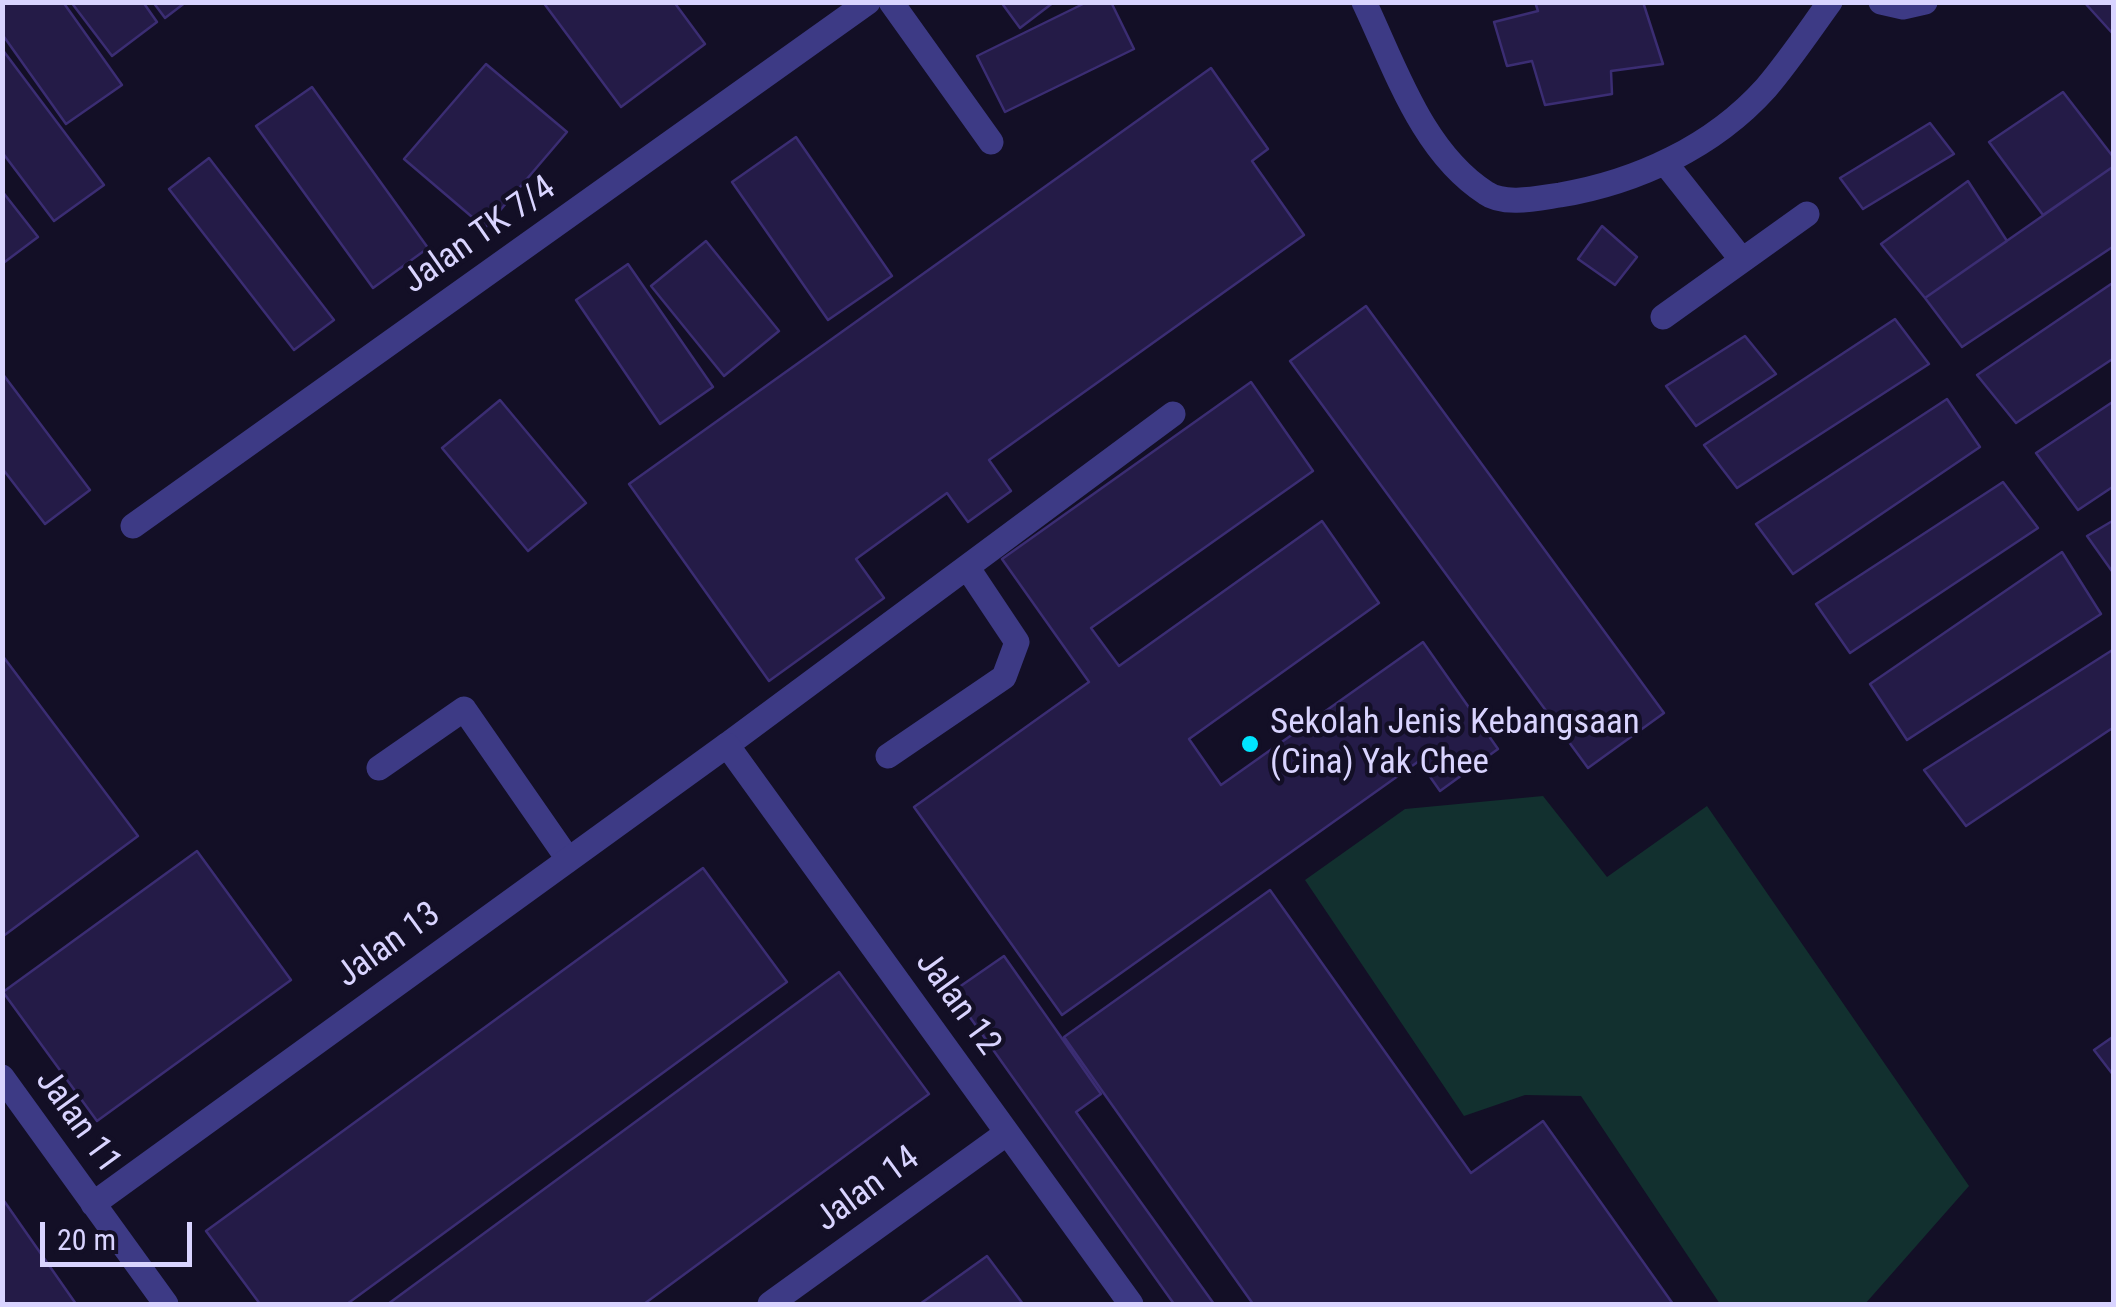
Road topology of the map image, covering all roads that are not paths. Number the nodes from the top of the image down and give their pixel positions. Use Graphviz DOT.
graph roads {
  1 [pos="868,2"];
  2 [pos="891,2"];
  3 [pos="1364,2"];
  4 [pos="1830,2"];
  5 [pos="1881,2"];
  6 [pos="1924,2"];
  7 [pos="991,142"];
  8 [pos="1666,164"];
  9 [pos="1807,214"];
  10 [pos="1742,260"];
  11 [pos="1663,317"];
  12 [pos="1173,414"];
  13 [pos="133,526"];
  14 [pos="967,567"];
  15 [pos="727,745"];
  16 [pos="888,756"];
  17 [pos="379,768"];
  18 [pos="568,860"];
  19 [pos="2,1078"];
  20 [pos="1008,1133"];
  21 [pos="93,1204"];
  22 [pos="166,1304"];
  23 [pos="770,1304"];
  24 [pos="1131,1304"];
  1 -- 13 [label="street, Jalan TK 7/4"];
  2 -- 7 [label="street"];
  3 -- 8 [label="street"];
  4 -- 8 [label="street"];
  5 -- 6 [label="street"];
  8 -- 10 [label="street"];
  9 -- 10 [label="street"];
  10 -- 11 [label="street"];
  12 -- 14 [label="street, Jalan 13"];
  14 -- 15 [label="street, Jalan 13"];
  14 -- 16 [label="street"];
  15 -- 18 [label="street, Jalan 13"];
  15 -- 20 [label="street, Jalan 12"];
  17 -- 18 [label="street"];
  18 -- 21 [label="street, Jalan 13"];
  19 -- 21 [label="street, Jalan 11"];
  20 -- 23 [label="street, Jalan 14"];
  20 -- 24 [label="street, Jalan 12"];
  21 -- 22 [label="street, Jalan 11"];
}
